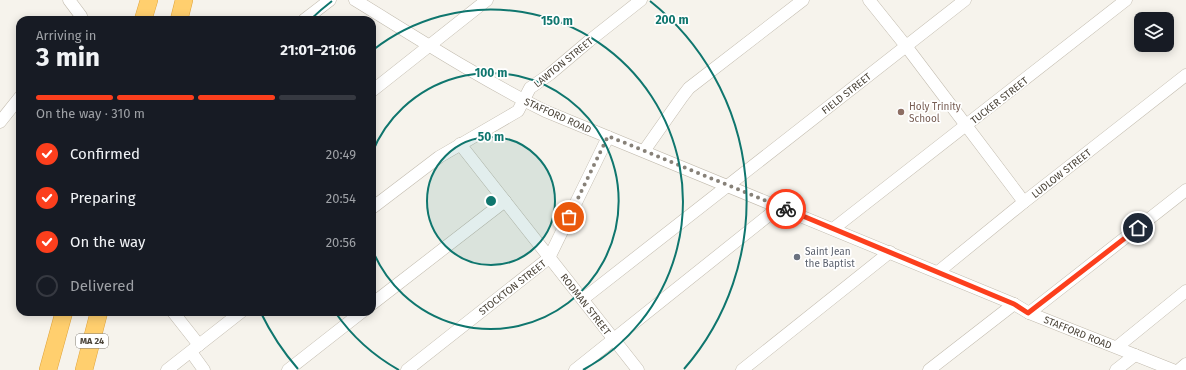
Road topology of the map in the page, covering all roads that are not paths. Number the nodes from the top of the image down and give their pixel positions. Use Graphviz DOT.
graph roads {
  1 [pos="69,0"];
  2 [pos="148,0"];
  3 [pos="184,0"];
  4 [pos="330,0"];
  5 [pos="355,0"];
  6 [pos="487,0"];
  7 [pos="642,0"];
  8 [pos="804,0"];
  9 [pos="869,0"];
  10 [pos="965,0"];
  11 [pos="1126,0"];
  12 [pos="79,16"];
  13 [pos="144,16"];
  14 [pos="180,16"];
  15 [pos="309,16"];
  16 [pos="429,46"];
  17 [pos="906,46"];
  18 [pos="1186,75"];
  19 [pos="376,87"];
  20 [pos="525,100"];
  21 [pos="16,101"];
  22 [pos="0,122"];
  23 [pos="966,126"];
  24 [pos="608,136"];
  25 [pos="460,144"];
  26 [pos="644,151"];
  27 [pos="727,185"];
  28 [pos="1186,190"];
  29 [pos="505,201"];
  30 [pos="1024,202"];
  31 [pos="376,205"];
  32 [pos="779,206"];
  33 [pos="833,229"];
  34 [pos="890,252"];
  35 [pos="550,258"];
  36 [pos="938,272"];
  37 [pos="1186,291"];
  38 [pos="583,300"];
  39 [pos="376,301"];
  40 [pos="1014,304"];
  41 [pos="1028,313"];
  42 [pos="63,316"];
  43 [pos="99,316"];
  44 [pos="175,316"];
  45 [pos="236,316"];
  46 [pos="357,316"];
  47 [pos="614,339"];
  48 [pos="1117,347"];
  49 [pos="195,348"];
  50 [pos="1135,355"];
  51 [pos="1186,364"];
  52 [pos="48,370"];
  53 [pos="84,370"];
  54 [pos="167,370"];
  55 [pos="204,370"];
  56 [pos="288,370"];
  57 [pos="407,370"];
  58 [pos="575,370"];
  59 [pos="638,370"];
  60 [pos="742,370"];
  61 [pos="929,370"];
  62 [pos="1116,370"];
  63 [pos="1173,370"];
  64 [pos="1179,370"];
  1 -- 12 [label="street"];
  2 -- 13 [label="highway"];
  3 -- 14 [label="highway"];
  4 -- 15 [label="street"];
  5 -- 16 [label="street, STAFFORD ROAD"];
  6 -- 16 [label="street"];
  7 -- 20 [label="street, LAWTON STREET"];
  8 -- 26 [label="street"];
  9 -- 17 [label="street"];
  10 -- 17 [label="street, FIELD STREET"];
  11 -- 23 [label="street, TUCKER STREET"];
  16 -- 19 [label="street"];
  16 -- 20 [label="street, STAFFORD ROAD"];
  17 -- 23 [label="street"];
  17 -- 27 [label="street, FIELD STREET"];
  18 -- 30 [label="street, LUDLOW STREET"];
  20 -- 24 [label="street, STAFFORD ROAD"];
  20 -- 25 [label="street, LAWTON STREET"];
  21 -- 22 [label="street"];
  23 -- 30 [label="street"];
  23 -- 33 [label="street, TUCKER STREET"];
  24 -- 26 [label="street, STAFFORD ROAD"];
  24 -- 35 [label="street, STOCKTON STREET"];
  25 -- 29 [label="street, RODMAN STREET"];
  25 -- 31 [label="street, LAWTON STREET"];
  26 -- 27 [label="street, STAFFORD ROAD"];
  27 -- 32 [label="street, STAFFORD ROAD"];
  27 -- 38 [label="street, FIELD STREET"];
  28 -- 41 [label="street"];
  29 -- 35 [label="street, RODMAN STREET"];
  29 -- 39 [label="street"];
  30 -- 36 [label="street, LUDLOW STREET"];
  32 -- 33 [label="street, STAFFORD ROAD"];
  32 -- 47 [label="street"];
  33 -- 34 [label="street, STAFFORD ROAD"];
  34 -- 36 [label="street, STAFFORD ROAD"];
  34 -- 60 [label="street"];
  35 -- 38 [label="street, RODMAN STREET"];
  35 -- 57 [label="street, STOCKTON STREET"];
  36 -- 40 [label="street, STAFFORD ROAD"];
  37 -- 48 [label="street"];
  38 -- 47 [label="street, RODMAN STREET"];
  40 -- 41 [label="street, STAFFORD ROAD"];
  40 -- 61 [label="street"];
  41 -- 48 [label="street, STAFFORD ROAD"];
  42 -- 52 [label="highway"];
  43 -- 53 [label="highway, MA 24"];
  44 -- 49 [label="street"];
  45 -- 49 [label="street"];
  46 -- 56 [label="street"];
  47 -- 58 [label="street"];
  47 -- 59 [label="street, RODMAN STREET"];
  48 -- 50 [label="street, STAFFORD ROAD"];
  49 -- 54 [label="street"];
  49 -- 55 [label="street"];
  50 -- 62 [label="street"];
  50 -- 63 [label="street, STAFFORD ROAD"];
  51 -- 64 [label="street"];
}
